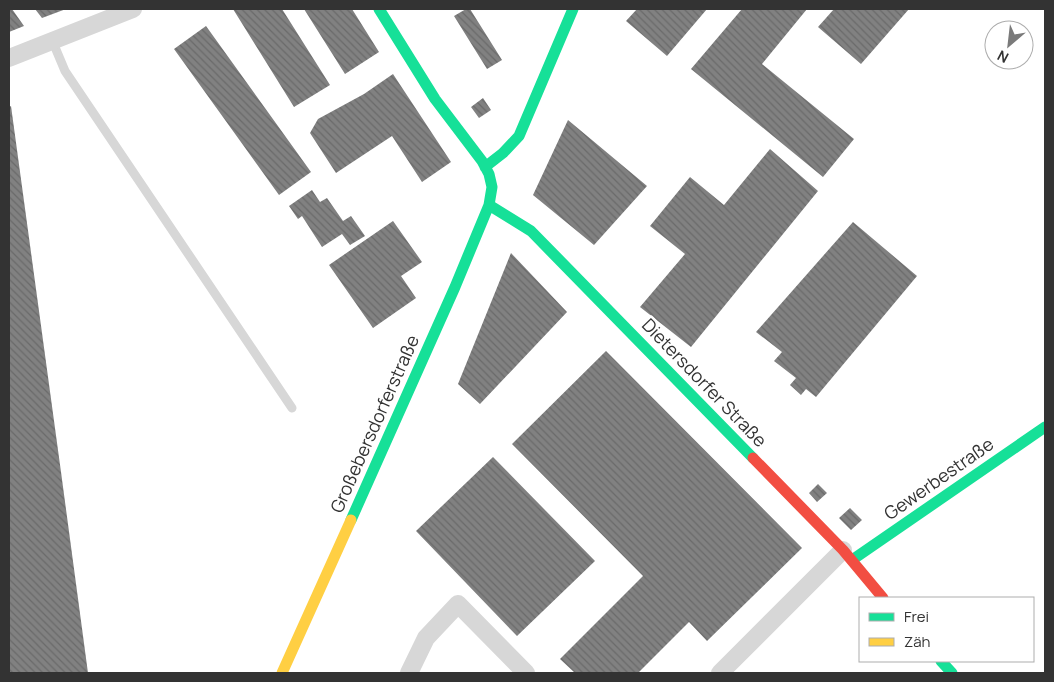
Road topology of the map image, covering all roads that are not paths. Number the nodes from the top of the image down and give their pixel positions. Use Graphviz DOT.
graph roads {
  1 [pos="133,9"];
  2 [pos="379,9"];
  3 [pos="574,9"];
  4 [pos="52,40"];
  5 [pos="9,58"];
  6 [pos="485,166"];
  7 [pos="489,204"];
  8 [pos="292,408"];
  9 [pos="1045,427"];
  10 [pos="848,555"];
  11 [pos="882,597"];
  12 [pos="942,662"];
  13 [pos="282,673"];
  14 [pos="409,673"];
  15 [pos="526,673"];
  16 [pos="720,673"];
  17 [pos="952,673"];
  1 -- 4 [label="street"];
  2 -- 6 [label="street"];
  3 -- 6 [label="street"];
  4 -- 5 [label="street"];
  4 -- 8 [label="lane"];
  6 -- 7 [label="street, Großebersdorferstraße"];
  7 -- 10 [label="street, Dietersdorfer Straße"];
  7 -- 13 [label="street, Großebersdorferstraße"];
  9 -- 10 [label="street, Gewerbestraße"];
  10 -- 11 [label="street, Dietersdorfer Straße"];
  10 -- 16 [label="street"];
  12 -- 17 [label="street"];
  14 -- 15 [label="street"];
}
